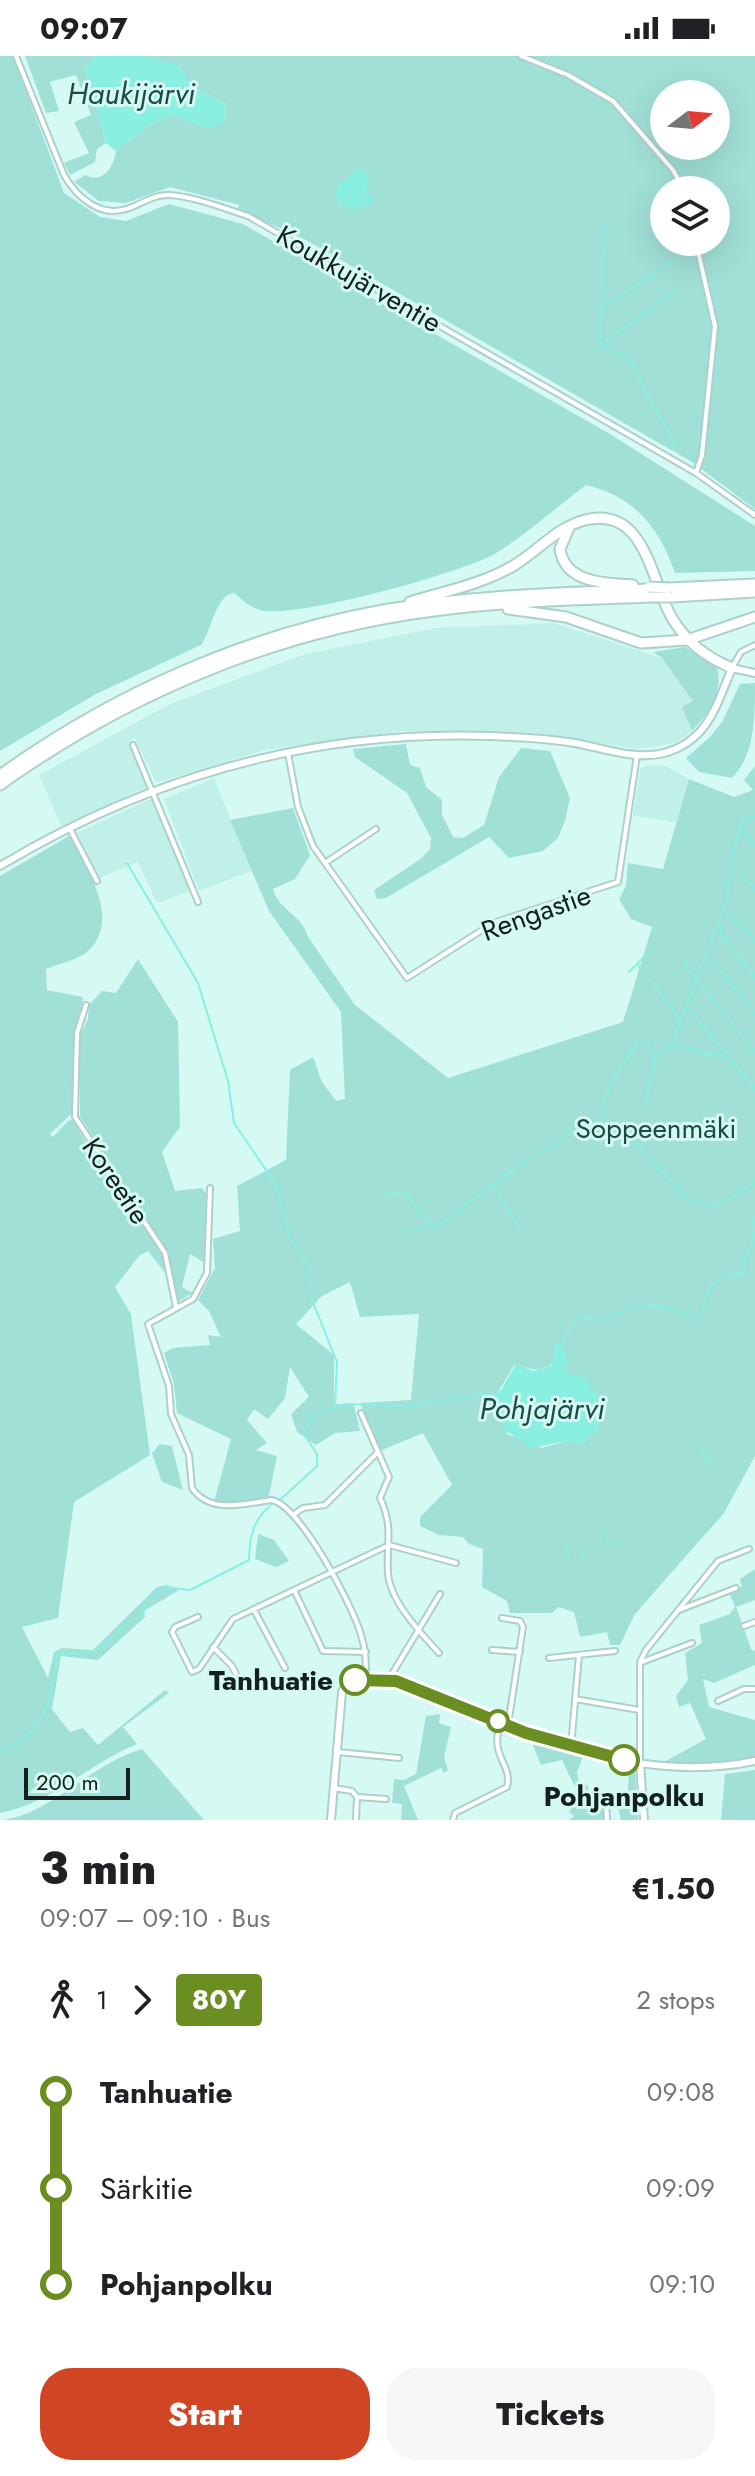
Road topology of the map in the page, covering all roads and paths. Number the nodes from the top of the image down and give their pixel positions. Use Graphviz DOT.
graph roads {
  1 [pos="16,56"];
  2 [pos="521,56"];
  3 [pos="676,176"];
  4 [pos="699,256"];
  5 [pos="696,473"];
  6 [pos="755,515"];
  7 [pos="571,526"];
  8 [pos="755,584"];
  9 [pos="650,591"];
  10 [pos="755,592"];
  11 [pos="671,593"];
  12 [pos="473,606"];
  13 [pos="383,610"];
  14 [pos="755,617"];
  15 [pos="687,640"];
  16 [pos="755,645"];
  17 [pos="732,668"];
  18 [pos="755,673"];
  19 [pos="133,745"];
  20 [pos="287,751"];
  21 [pos="637,755"];
  22 [pos="0,775"];
  23 [pos="0,785"];
  24 [pos="154,789"];
  25 [pos="69,827"];
  26 [pos="376,829"];
  27 [pos="325,863"];
  28 [pos="0,866"];
  29 [pos="97,881"];
  30 [pos="198,902"];
  31 [pos="86,1005"];
  32 [pos="210,1188"];
  33 [pos="176,1307"];
  34 [pos="361,1413"];
  35 [pos="378,1452"];
  36 [pos="293,1515"];
  37 [pos="389,1545"];
  38 [pos="749,1549"];
  39 [pos="456,1563"];
  40 [pos="331,1575"];
  41 [pos="736,1588"];
  42 [pos="295,1592"];
  43 [pos="440,1594"];
  44 [pos="254,1610"];
  45 [pos="676,1611"];
  46 [pos="198,1617"];
  47 [pos="502,1618"];
  48 [pos="755,1622"];
  49 [pos="744,1626"];
  50 [pos="417,1629"];
  51 [pos="692,1643"];
  52 [pos="213,1647"];
  53 [pos="492,1650"];
  54 [pos="615,1651"];
  55 [pos="366,1652"];
  56 [pos="520,1652"];
  57 [pos="439,1653"];
  58 [pos="579,1655"];
  59 [pos="549,1658"];
  60 [pos="640,1662"];
  61 [pos="285,1668"];
  62 [pos="366,1679"];
  63 [pos="389,1679"];
  64 [pos="242,1686"];
  65 [pos="755,1689"];
  66 [pos="575,1699"];
  67 [pos="718,1701"];
  68 [pos="639,1710"];
  69 [pos="505,1724"];
  70 [pos="571,1747"];
  71 [pos="335,1751"];
  72 [pos="399,1758"];
  73 [pos="755,1761"];
  74 [pos="640,1763"];
  75 [pos="331,1788"];
  76 [pos="357,1797"];
  77 [pos="386,1799"];
  78 [pos="606,1800"];
  79 [pos="331,1820"];
  80 [pos="356,1820"];
  81 [pos="453,1820"];
  82 [pos="607,1820"];
  83 [pos="644,1820"];
  1 -- 5 [label="street, Koukkujärventie"];
  2 -- 3 [label="street"];
  4 -- 5 [label="street"];
  5 -- 6 [label="street, Koukkujärventie"];
  7 -- 9 [label="highway"];
  7 -- 13 [label="highway"];
  7 -- 15 [label="highway"];
  8 -- 11 [label="highway"];
  9 -- 11 [label="highway, bridge"];
  9 -- 12 [label="highway"];
  9 -- 13 [label="highway"];
  10 -- 11 [label="highway"];
  12 -- 15 [label="highway"];
  12 -- 23 [label="highway"];
  13 -- 22 [label="highway"];
  14 -- 15 [label="highway"];
  15 -- 17 [label="highway"];
  16 -- 17 [label="street"];
  17 -- 18 [label="street"];
  17 -- 21 [label="street"];
  19 -- 24 [label="street"];
  20 -- 21 [label="street"];
  20 -- 24 [label="street"];
  20 -- 27 [label="street, Rengastie"];
  21 -- 27 [label="street, Rengastie"];
  24 -- 25 [label="street"];
  24 -- 30 [label="street"];
  25 -- 28 [label="street"];
  25 -- 29 [label="street"];
  26 -- 27 [label="street"];
  31 -- 33 [label="street, Koreetie"];
  32 -- 33 [label="street"];
  33 -- 36 [label="street"];
  34 -- 35 [label="street"];
  35 -- 36 [label="street"];
  35 -- 37 [label="street"];
  36 -- 40 [label="street"];
  37 -- 39 [label="street"];
  37 -- 40 [label="street"];
  37 -- 50 [label="street"];
  38 -- 45 [label="street"];
  40 -- 42 [label="street"];
  40 -- 55 [label="street"];
  41 -- 45 [label="street"];
  42 -- 44 [label="street"];
  42 -- 55 [label="street"];
  43 -- 50 [label="street"];
  44 -- 52 [label="street"];
  44 -- 61 [label="street"];
  45 -- 60 [label="street"];
  46 -- 52 [label="street"];
  47 -- 56 [label="street"];
  48 -- 49 [label="street"];
  50 -- 57 [label="street"];
  50 -- 63 [label="street"];
  51 -- 60 [label="street"];
  52 -- 64 [label="street"];
  53 -- 56 [label="street"];
  54 -- 58 [label="street"];
  55 -- 62 [label="street"];
  56 -- 69 [label="street"];
  58 -- 59 [label="street"];
  58 -- 66 [label="street"];
  60 -- 68 [label="street"];
  62 -- 63 [label="street"];
  62 -- 71 [label="street"];
  63 -- 69 [label="street"];
  65 -- 67 [label="street"];
  66 -- 68 [label="street"];
  66 -- 70 [label="street"];
  68 -- 74 [label="street"];
  69 -- 70 [label="street"];
  69 -- 81 [label="street"];
  70 -- 74 [label="street"];
  71 -- 72 [label="street"];
  71 -- 75 [label="street"];
  73 -- 74 [label="street"];
  74 -- 83 [label="street"];
  75 -- 76 [label="street"];
  75 -- 79 [label="street"];
  76 -- 77 [label="street"];
  76 -- 80 [label="street"];
  78 -- 82 [label="street"];
}
